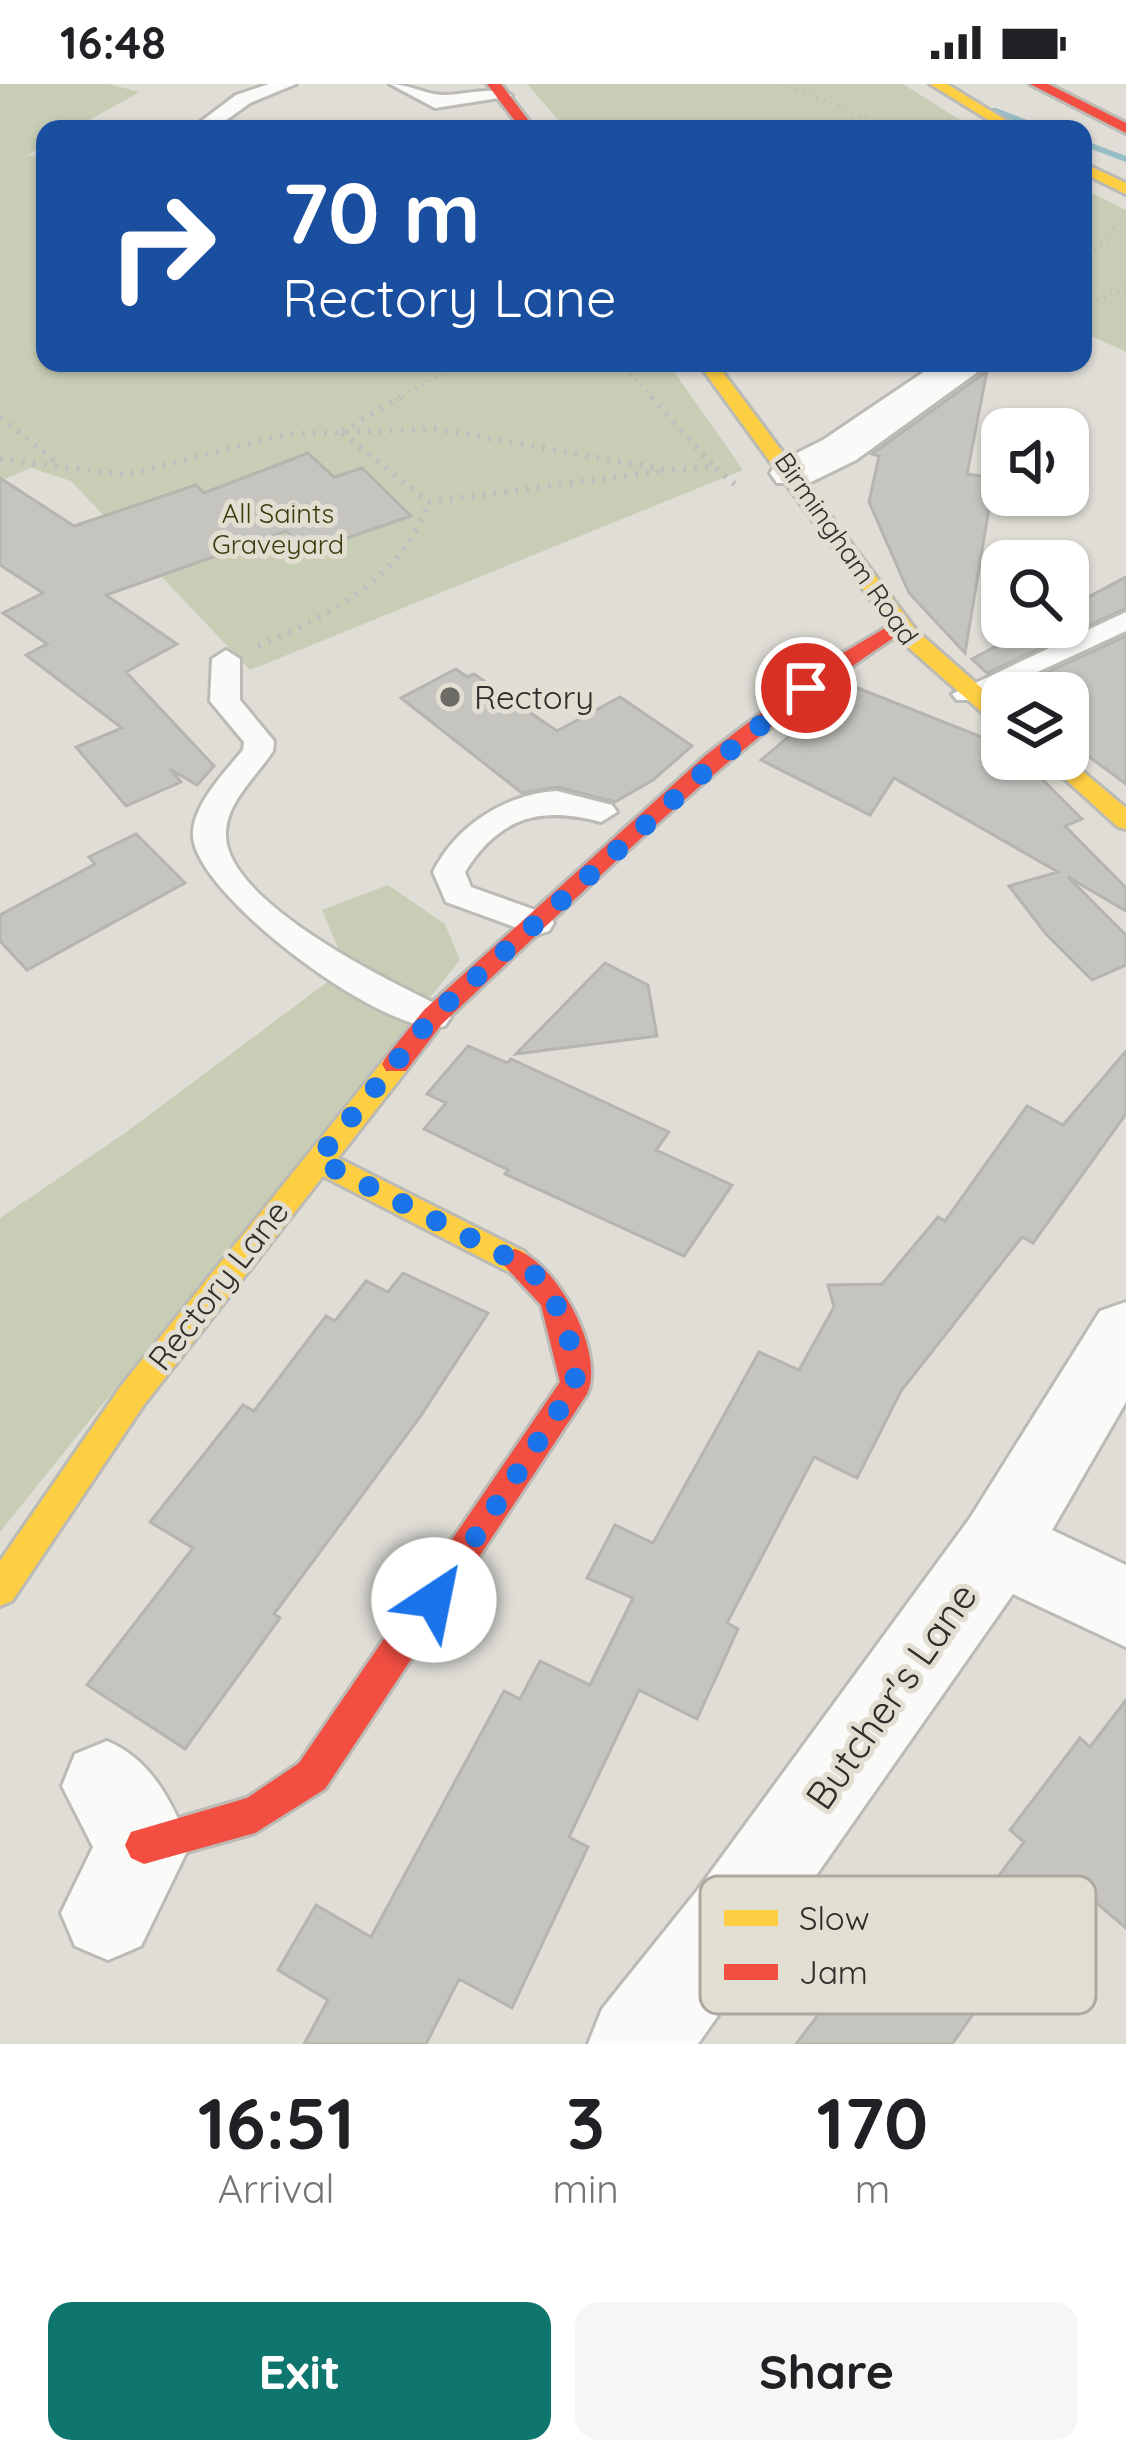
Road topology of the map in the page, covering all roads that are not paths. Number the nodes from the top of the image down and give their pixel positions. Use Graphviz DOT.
graph roads {
  1 [pos="287,84"];
  2 [pos="399,84"];
  3 [pos="937,84"];
  4 [pos="1037,84"];
  5 [pos="498,90"];
  6 [pos="214,120"];
  7 [pos="521,120"];
  8 [pos="998,120"];
  9 [pos="1126,128"];
  10 [pos="1092,172"];
  11 [pos="1126,189"];
  12 [pos="714,372"];
  13 [pos="951,372"];
  14 [pos="793,473"];
  15 [pos="1126,620"];
  16 [pos="897,627"];
  17 [pos="226,659"];
  18 [pos="967,694"];
  19 [pos="981,704"];
  20 [pos="1079,780"];
  21 [pos="602,812"];
  22 [pos="1124,817"];
  23 [pos="537,923"];
  24 [pos="433,1016"];
  25 [pos="317,1160"];
  26 [pos="1126,1334"];
  27 [pos="999,1544"];
  28 [pos="0,1590"];
  29 [pos="1126,1607"];
  30 [pos="120,1848"];
  31 [pos="764,1876"];
  32 [pos="700,1963"];
  33 [pos="637,2044"];
  1 -- 6 [label="lane"];
  2 -- 5 [label="lane"];
  3 -- 8 [label="main road"];
  4 -- 9 [label="main road"];
  5 -- 7 [label="main road"];
  10 -- 11 [label="main road"];
  12 -- 14 [label="main road, Birmingham Road"];
  13 -- 14 [label="street"];
  14 -- 16 [label="main road, Birmingham Road"];
  15 -- 18 [label="lane"];
  16 -- 18 [label="main road, Birmingham Road"];
  16 -- 23 [label="main road, Rectory Lane"];
  17 -- 24 [label="lane"];
  18 -- 19 [label="main road, Birmingham Road"];
  20 -- 22 [label="main road"];
  21 -- 23 [label="lane"];
  23 -- 24 [label="main road, Rectory Lane"];
  24 -- 25 [label="main road, Rectory Lane"];
  25 -- 28 [label="main road, Rectory Lane"];
  25 -- 30 [label="main road"];
  26 -- 27 [label="street, Butcher's Lane"];
  27 -- 29 [label="street"];
  27 -- 31 [label="street, Butcher's Lane"];
  32 -- 33 [label="street, Butcher's Lane"];
}
